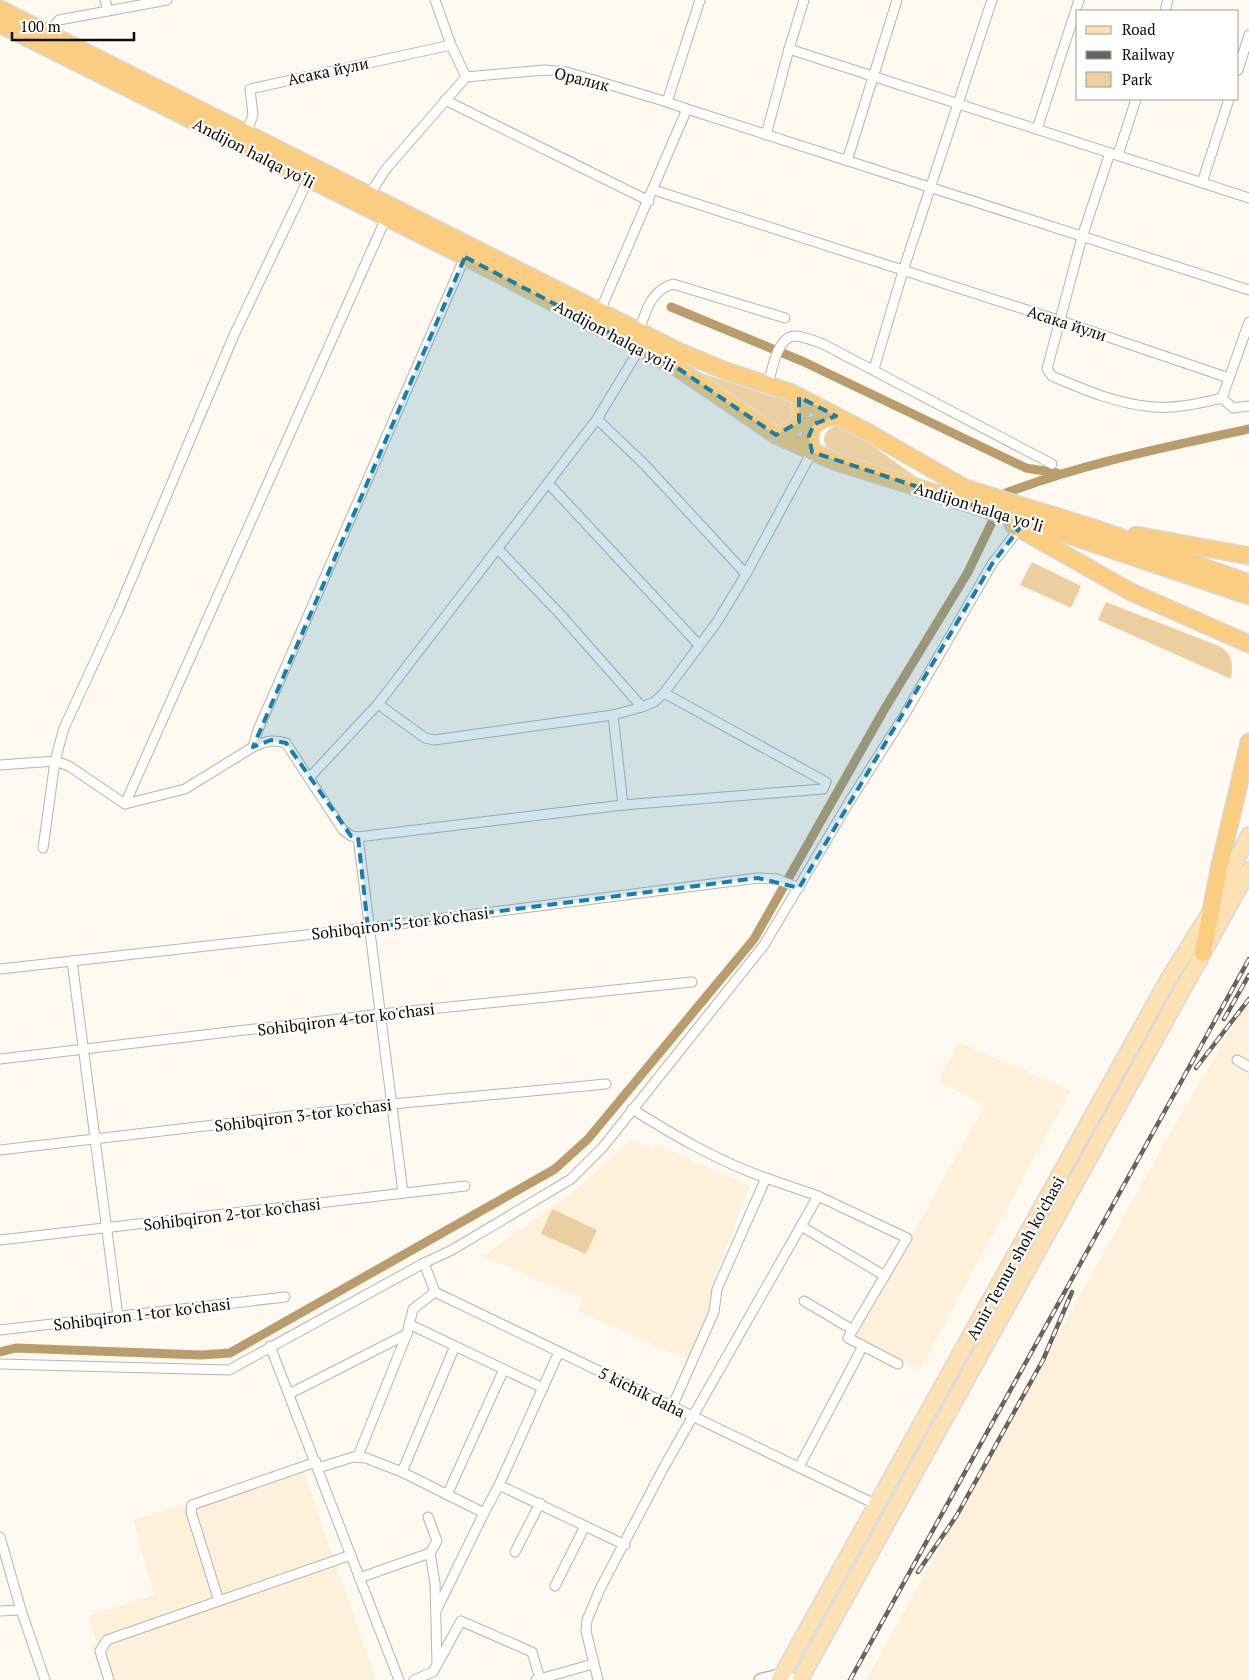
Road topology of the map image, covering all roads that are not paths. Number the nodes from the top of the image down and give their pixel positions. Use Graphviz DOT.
graph roads {
  1 [pos="105,0"];
  2 [pos="166,0"];
  3 [pos="434,0"];
  4 [pos="700,0"];
  5 [pos="804,0"];
  6 [pos="897,0"];
  7 [pos="992,0"];
  8 [pos="1079,0"];
  9 [pos="0,9"];
  10 [pos="108,11"];
  11 [pos="0,24"];
  12 [pos="48,34"];
  13 [pos="1249,35"];
  14 [pos="451,44"];
  15 [pos="789,49"];
  16 [pos="1239,67"];
  17 [pos="873,76"];
  18 [pos="466,77"];
  19 [pos="445,100"];
  20 [pos="1136,100"];
  21 [pos="1229,100"];
  22 [pos="667,102"];
  23 [pos="958,104"];
  24 [pos="688,110"];
  25 [pos="1037,129"];
  26 [pos="247,132"];
  27 [pos="766,135"];
  28 [pos="1114,154"];
  29 [pos="847,161"];
  30 [pos="308,180"];
  31 [pos="1202,183"];
  32 [pos="930,188"];
  33 [pos="654,190"];
  34 [pos="369,195"];
  35 [pos="1249,198"];
  36 [pos="649,201"];
  37 [pos="386,218"];
  38 [pos="1082,237"];
  39 [pos="465,257"];
  40 [pos="903,271"];
  41 [pos="1249,290"];
  42 [pos="600,311"];
  43 [pos="785,318"];
  44 [pos="1061,321"];
  45 [pos="1249,322"];
  46 [pos="639,340"];
  47 [pos="874,370"];
  48 [pos="1229,378"];
  49 [pos="768,384"];
  50 [pos="799,397"];
  51 [pos="1222,398"];
  52 [pos="1249,406"];
  53 [pos="836,416"];
  54 [pos="597,419"];
  55 [pos="776,435"];
  56 [pos="812,452"];
  57 [pos="1052,464"];
  58 [pos="548,483"];
  59 [pos="982,508"];
  60 [pos="1020,529"];
  61 [pos="1097,529"];
  62 [pos="498,549"];
  63 [pos="1249,556"];
  64 [pos="746,574"];
  65 [pos="1238,583"];
  66 [pos="1249,596"];
  67 [pos="1249,644"];
  68 [pos="700,645"];
  69 [pos="664,693"];
  70 [pos="378,704"];
  71 [pos="642,708"];
  72 [pos="613,716"];
  73 [pos="1249,742"];
  74 [pos="253,747"];
  75 [pos="55,761"];
  76 [pos="0,765"];
  77 [pos="310,777"];
  78 [pos="125,804"];
  79 [pos="623,805"];
  80 [pos="1249,834"];
  81 [pos="358,837"];
  82 [pos="43,848"];
  83 [pos="1249,870"];
  84 [pos="797,887"];
  85 [pos="1211,911"];
  86 [pos="368,928"];
  87 [pos="1203,953"];
  88 [pos="72,961"];
  89 [pos="0,969"];
  90 [pos="692,982"];
  91 [pos="381,1014"];
  92 [pos="84,1050"];
  93 [pos="0,1059"];
  94 [pos="1237,1060"];
  95 [pos="1249,1067"];
  96 [pos="606,1084"];
  97 [pos="392,1104"];
  98 [pos="632,1109"];
  99 [pos="95,1140"];
  100 [pos="0,1150"];
  101 [pos="766,1178"];
  102 [pos="465,1186"];
  103 [pos="403,1193"];
  104 [pos="818,1196"];
  105 [pos="801,1226"];
  106 [pos="106,1229"];
  107 [pos="0,1240"];
  108 [pos="424,1263"];
  109 [pos="885,1276"];
  110 [pos="435,1292"];
  111 [pos="285,1297"];
  112 [pos="804,1300"];
  113 [pos="118,1316"];
  114 [pos="409,1324"];
  115 [pos="0,1330"];
  116 [pos="853,1330"];
  117 [pos="407,1334"];
  118 [pos="270,1346"];
  119 [pos="455,1346"];
  120 [pos="864,1346"];
  121 [pos="559,1352"];
  122 [pos="0,1364"];
  123 [pos="898,1364"];
  124 [pos="504,1369"];
  125 [pos="543,1388"];
  126 [pos="289,1394"];
  127 [pos="672,1407"];
  128 [pos="693,1417"];
  129 [pos="358,1456"];
  130 [pos="317,1465"];
  131 [pos="799,1467"];
  132 [pos="402,1472"];
  133 [pos="499,1485"];
  134 [pos="447,1495"];
  135 [pos="540,1503"];
  136 [pos="877,1505"];
  137 [pos="484,1513"];
  138 [pos="428,1517"];
  139 [pos="584,1526"];
  140 [pos="0,1537"];
  141 [pos="625,1545"];
  142 [pos="515,1552"];
  143 [pos="430,1553"];
  144 [pos="350,1555"];
  145 [pos="359,1578"];
  146 [pos="555,1586"];
  147 [pos="219,1601"];
  148 [pos="21,1610"];
  149 [pos="0,1611"];
  150 [pos="436,1611"];
  151 [pos="593,1664"];
  152 [pos="435,1672"];
  153 [pos="785,1678"];
  154 [pos="538,1679"];
  155 [pos="45,1680"];
  156 [pos="109,1680"];
  157 [pos="399,1680"];
  158 [pos="414,1680"];
  159 [pos="598,1680"];
  160 [pos="760,1680"];
  161 [pos="800,1680"];
  1 -- 10 [label="street"];
  2 -- 10 [label="street"];
  3 -- 14 [label="street"];
  4 -- 22 [label="street"];
  5 -- 15 [label="street"];
  6 -- 17 [label="street"];
  7 -- 23 [label="street"];
  8 -- 25 [label="street"];
  9 -- 12 [label="highway, Andijon halqa yo‘li"];
  10 -- 12 [label="street"];
  11 -- 30 [label="highway, Andijon halqa yo‘li"];
  12 -- 26 [label="highway, Andijon halqa yo‘li"];
  13 -- 16 [label="street"];
  14 -- 18 [label="street"];
  14 -- 26 [label="street, Асака йули"];
  15 -- 17 [label="street"];
  15 -- 27 [label="street"];
  17 -- 23 [label="street"];
  17 -- 29 [label="street"];
  18 -- 19 [label="street"];
  18 -- 22 [label="street, Оралик"];
  19 -- 34 [label="street"];
  19 -- 36 [label="street"];
  20 -- 28 [label="street"];
  21 -- 31 [label="street"];
  22 -- 24 [label="street"];
  23 -- 25 [label="street"];
  23 -- 32 [label="street"];
  24 -- 27 [label="street"];
  24 -- 33 [label="street"];
  25 -- 28 [label="street"];
  26 -- 34 [label="highway, Andijon halqa yo‘li"];
  27 -- 29 [label="street"];
  28 -- 31 [label="street"];
  28 -- 38 [label="street"];
  29 -- 32 [label="street"];
  30 -- 37 [label="highway, Andijon halqa yo‘li"];
  30 -- 75 [label="street"];
  31 -- 35 [label="street"];
  32 -- 38 [label="street"];
  32 -- 40 [label="street"];
  33 -- 36 [label="street"];
  33 -- 40 [label="street, Асака йули"];
  34 -- 42 [label="highway, Andijon halqa yo‘li"];
  36 -- 42 [label="street"];
  37 -- 39 [label="highway, Andijon halqa yo‘li"];
  37 -- 78 [label="street"];
  38 -- 41 [label="street"];
  38 -- 44 [label="street"];
  39 -- 46 [label="highway, Andijon halqa yo‘li"];
  39 -- 74 [label="street"];
  40 -- 44 [label="street, Асака йули"];
  40 -- 47 [label="street"];
  42 -- 46 [label="highway, Andijon halqa yo‘li"];
  43 -- 46 [label="street"];
  44 -- 48 [label="street, Асака йули"];
  44 -- 51 [label="street"];
  45 -- 48 [label="street"];
  46 -- 49 [label="highway, Andijon halqa yo‘li"];
  46 -- 54 [label="street"];
  46 -- 55 [label="highway, Andijon halqa yo‘li"];
  47 -- 49 [label="street"];
  47 -- 57 [label="street"];
  48 -- 51 [label="street"];
  49 -- 50 [label="highway, Andijon halqa yo‘li"];
  50 -- 53 [label="highway, Andijon halqa yo‘li"];
  50 -- 55 [label="highway"];
  51 -- 52 [label="street"];
  53 -- 56 [label="highway"];
  53 -- 61 [label="highway, Andijon halqa yo‘li"];
  54 -- 58 [label="street"];
  54 -- 64 [label="street"];
  55 -- 56 [label="highway, Andijon halqa yo‘li"];
  56 -- 59 [label="highway, Andijon halqa yo‘li"];
  56 -- 64 [label="street"];
  58 -- 62 [label="street"];
  58 -- 68 [label="street"];
  59 -- 60 [label="highway"];
  59 -- 65 [label="highway, Andijon halqa yo‘li"];
  60 -- 67 [label="highway"];
  60 -- 84 [label="street"];
  61 -- 63 [label="highway"];
  61 -- 65 [label="highway, Andijon halqa yo‘li"];
  62 -- 70 [label="street"];
  62 -- 71 [label="street"];
  64 -- 68 [label="street"];
  65 -- 66 [label="highway, Andijon halqa yo‘li"];
  68 -- 69 [label="street"];
  69 -- 71 [label="street"];
  69 -- 79 [label="street"];
  70 -- 72 [label="street"];
  70 -- 77 [label="street"];
  71 -- 72 [label="street"];
  72 -- 79 [label="street"];
  73 -- 85 [label="highway"];
  74 -- 77 [label="street"];
  74 -- 78 [label="street"];
  75 -- 76 [label="street"];
  75 -- 78 [label="street"];
  75 -- 82 [label="street"];
  77 -- 81 [label="street"];
  79 -- 81 [label="street"];
  80 -- 85 [label="main road, Amir Temur shoh ko'chasi"];
  81 -- 86 [label="street"];
  83 -- 87 [label="main road, Amir Temur shoh ko'chasi"];
  84 -- 86 [label="street, Sohibqiron 5-tor ko'chasi"];
  84 -- 98 [label="street"];
  85 -- 87 [label="highway"];
  85 -- 136 [label="main road, Amir Temur shoh ko'chasi"];
  86 -- 88 [label="street, Sohibqiron 5-tor ko'chasi"];
  86 -- 91 [label="street"];
  87 -- 161 [label="main road, Amir Temur shoh ko'chasi"];
  88 -- 89 [label="street, Sohibqiron 5-tor ko'chasi"];
  88 -- 92 [label="street"];
  90 -- 91 [label="street, Sohibqiron 4-tor ko'chasi"];
  91 -- 92 [label="street, Sohibqiron 4-tor ko'chasi"];
  91 -- 97 [label="street"];
  92 -- 93 [label="street, Sohibqiron 4-tor ko'chasi"];
  92 -- 99 [label="street"];
  94 -- 95 [label="street"];
  96 -- 97 [label="street, Sohibqiron 3-tor ko'chasi"];
  97 -- 99 [label="street, Sohibqiron 3-tor ko'chasi"];
  97 -- 103 [label="street"];
  98 -- 101 [label="street"];
  98 -- 108 [label="street"];
  99 -- 100 [label="street, Sohibqiron 3-tor ko'chasi"];
  99 -- 106 [label="street"];
  101 -- 104 [label="street"];
  101 -- 127 [label="street"];
  102 -- 103 [label="street, Sohibqiron 2-tor ko'chasi"];
  103 -- 106 [label="street, Sohibqiron 2-tor ko'chasi"];
  104 -- 105 [label="street"];
  104 -- 109 [label="street"];
  105 -- 109 [label="street"];
  105 -- 128 [label="street"];
  106 -- 107 [label="street, Sohibqiron 2-tor ko'chasi"];
  106 -- 113 [label="street"];
  108 -- 110 [label="street"];
  108 -- 118 [label="street"];
  109 -- 116 [label="street"];
  110 -- 114 [label="street"];
  110 -- 121 [label="street, 5 kichik daha"];
  111 -- 113 [label="street, Sohibqiron 1-tor ko'chasi"];
  112 -- 116 [label="street"];
  113 -- 115 [label="street, Sohibqiron 1-tor ko'chasi"];
  114 -- 117 [label="street"];
  114 -- 119 [label="street"];
  116 -- 120 [label="street"];
  117 -- 126 [label="street"];
  117 -- 129 [label="street"];
  118 -- 122 [label="street"];
  118 -- 126 [label="street"];
  119 -- 124 [label="street"];
  119 -- 132 [label="street"];
  120 -- 123 [label="street"];
  120 -- 131 [label="street"];
  121 -- 125 [label="street"];
  121 -- 127 [label="street, 5 kichik daha"];
  124 -- 125 [label="street"];
  124 -- 134 [label="street"];
  125 -- 133 [label="street"];
  126 -- 130 [label="street"];
  127 -- 128 [label="street, 5 kichik daha"];
  128 -- 131 [label="street, 5 kichik daha"];
  128 -- 141 [label="street"];
  129 -- 130 [label="street"];
  129 -- 132 [label="street"];
  130 -- 144 [label="street"];
  130 -- 147 [label="street"];
  131 -- 136 [label="street, 5 kichik daha"];
  132 -- 134 [label="street"];
  133 -- 135 [label="street"];
  133 -- 137 [label="street"];
  134 -- 137 [label="street"];
  135 -- 139 [label="street"];
  135 -- 142 [label="street"];
  136 -- 153 [label="main road, Amir Temur shoh ko'chasi"];
  137 -- 150 [label="street"];
  138 -- 143 [label="street"];
  139 -- 141 [label="street"];
  139 -- 146 [label="street"];
  140 -- 148 [label="street"];
  141 -- 151 [label="street"];
  143 -- 145 [label="street"];
  143 -- 150 [label="street"];
  144 -- 145 [label="street"];
  144 -- 147 [label="street"];
  145 -- 157 [label="street"];
  147 -- 156 [label="street"];
  148 -- 149 [label="street"];
  148 -- 155 [label="street"];
  150 -- 152 [label="street"];
  151 -- 154 [label="street"];
  151 -- 159 [label="street"];
  152 -- 154 [label="street"];
  152 -- 158 [label="street"];
  153 -- 160 [label="main road"];
}
